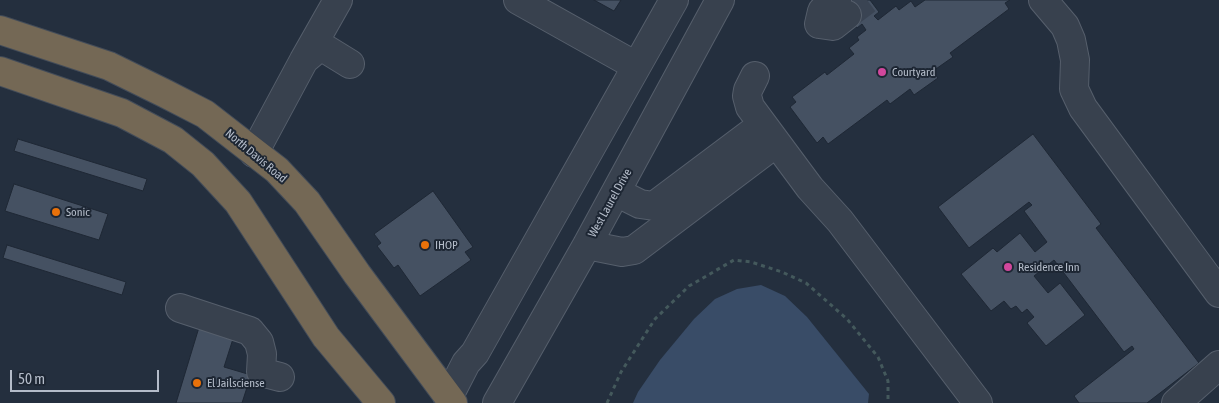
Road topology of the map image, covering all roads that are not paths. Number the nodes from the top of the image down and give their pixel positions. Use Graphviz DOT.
graph roads {
  1 [pos="312,0"];
  2 [pos="338,0"];
  3 [pos="518,0"];
  4 [pos="674,0"];
  5 [pos="720,0"];
  6 [pos="1044,0"];
  7 [pos="0,30"];
  8 [pos="318,34"];
  9 [pos="304,60"];
  10 [pos="350,64"];
  11 [pos="636,66"];
  12 [pos="0,71"];
  13 [pos="755,76"];
  14 [pos="769,134"];
  15 [pos="254,153"];
  16 [pos="616,192"];
  17 [pos="587,245"];
  18 [pos="1219,293"];
  19 [pos="180,308"];
  20 [pos="1219,365"];
  21 [pos="280,377"];
  22 [pos="451,401"];
  23 [pos="381,403"];
  24 [pos="497,403"];
  25 [pos="978,403"];
  26 [pos="1176,403"];
  1 -- 8 [label="street"];
  2 -- 8 [label="street"];
  3 -- 11 [label="street"];
  4 -- 11 [label="street"];
  5 -- 16 [label="street, West Laurel Drive"];
  6 -- 18 [label="street"];
  7 -- 15 [label="highway, North Davis Road"];
  8 -- 9 [label="street"];
  9 -- 10 [label="street"];
  9 -- 15 [label="street"];
  11 -- 22 [label="street"];
  12 -- 23 [label="highway"];
  13 -- 14 [label="street"];
  14 -- 16 [label="street"];
  14 -- 17 [label="street"];
  14 -- 25 [label="street"];
  15 -- 22 [label="highway, North Davis Road"];
  16 -- 17 [label="street, West Laurel Drive"];
  17 -- 24 [label="street, West Laurel Drive"];
  19 -- 21 [label="street"];
  20 -- 26 [label="street"];
}
